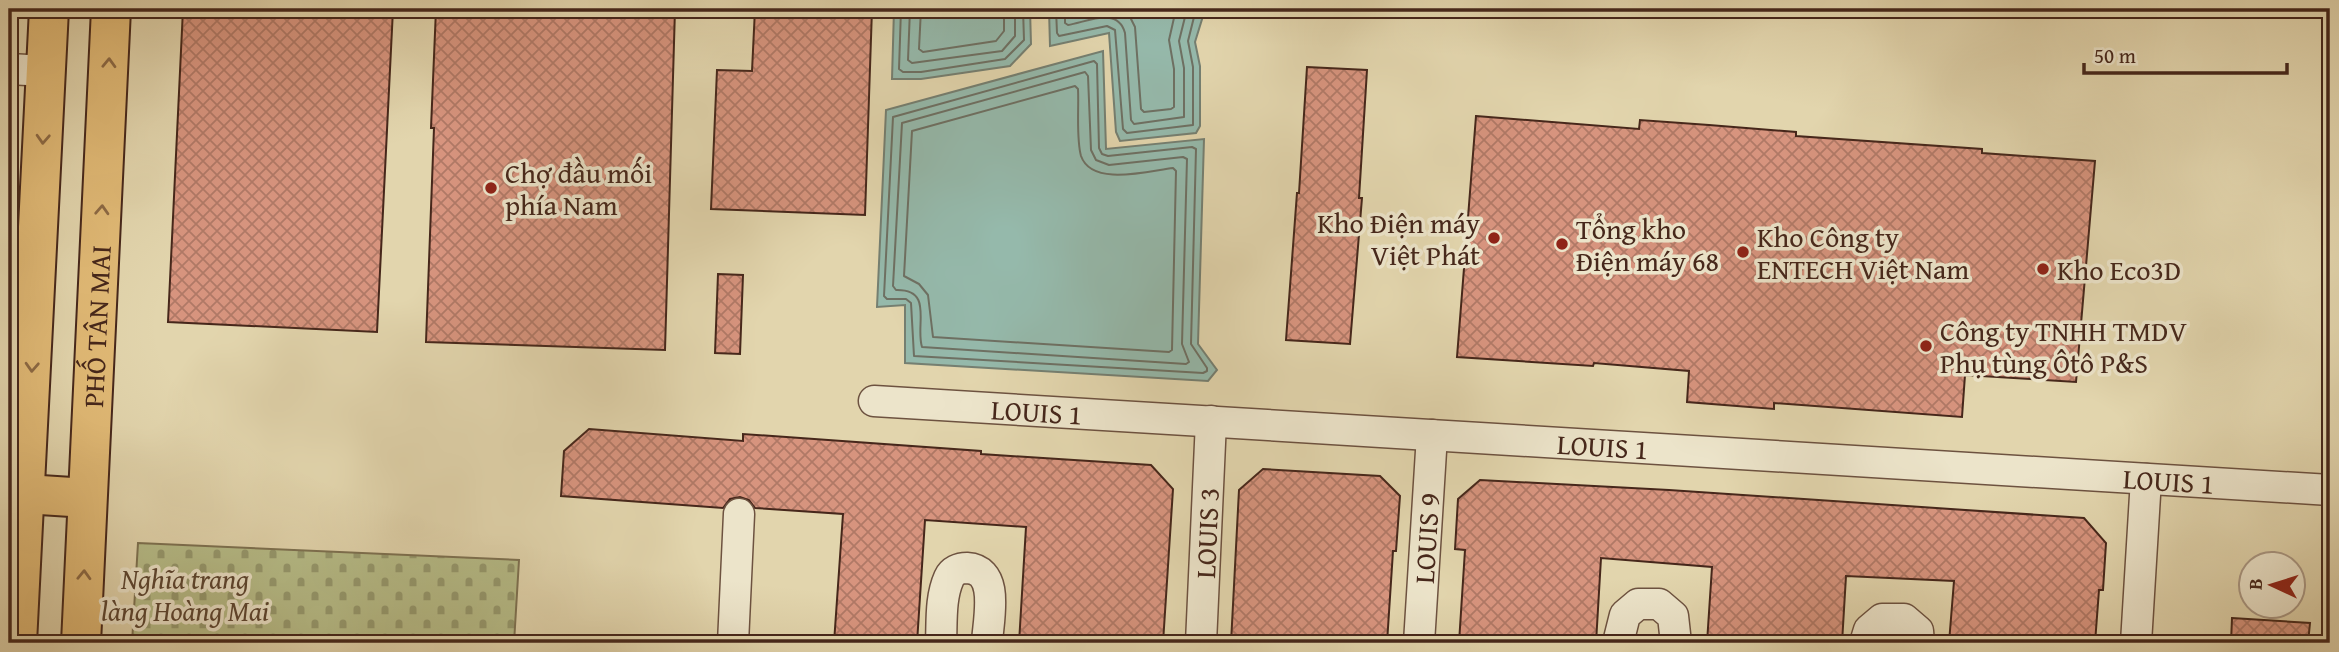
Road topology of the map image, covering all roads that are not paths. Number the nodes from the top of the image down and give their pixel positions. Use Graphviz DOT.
graph roads {
  1 [pos="49,9"];
  2 [pos="111,9"];
  3 [pos="9,69"];
  4 [pos="46,71"];
  5 [pos="874,401"];
  6 [pos="1211,421"];
  7 [pos="1432,435"];
  8 [pos="2147,479"];
  9 [pos="2330,490"];
  10 [pos="25,494"];
  11 [pos="87,498"];
  12 [pos="739,514"];
  13 [pos="18,643"];
  14 [pos="81,643"];
  15 [pos="733,643"];
  16 [pos="941,643"];
  17 [pos="987,643"];
  18 [pos="1200,643"];
  19 [pos="1419,643"];
  20 [pos="1618,643"];
  21 [pos="1676,643"];
  22 [pos="1865,643"];
  23 [pos="1919,643"];
  24 [pos="2136,643"];
  1 -- 4 [label="main road"];
  11 -- 2 [label="main road, PHỐ TÂN MAI, one-way"];
  3 -- 4 [label="street"];
  4 -- 10 [label="main road, one-way"];
  5 -- 6 [label="street, LOUIS 1"];
  6 -- 7 [label="street, LOUIS 1"];
  6 -- 18 [label="street, LOUIS 3"];
  7 -- 8 [label="street, LOUIS 1"];
  7 -- 19 [label="street, LOUIS 9"];
  8 -- 9 [label="street, LOUIS 1"];
  8 -- 24 [label="street"];
  10 -- 11 [label="main road"];
  10 -- 13 [label="main road"];
  14 -- 11 [label="main road, PHỐ TÂN MAI, one-way"];
  12 -- 15 [label="street"];
  16 -- 17 [label="street"];
  20 -- 21 [label="street"];
  22 -- 23 [label="street"];
}
